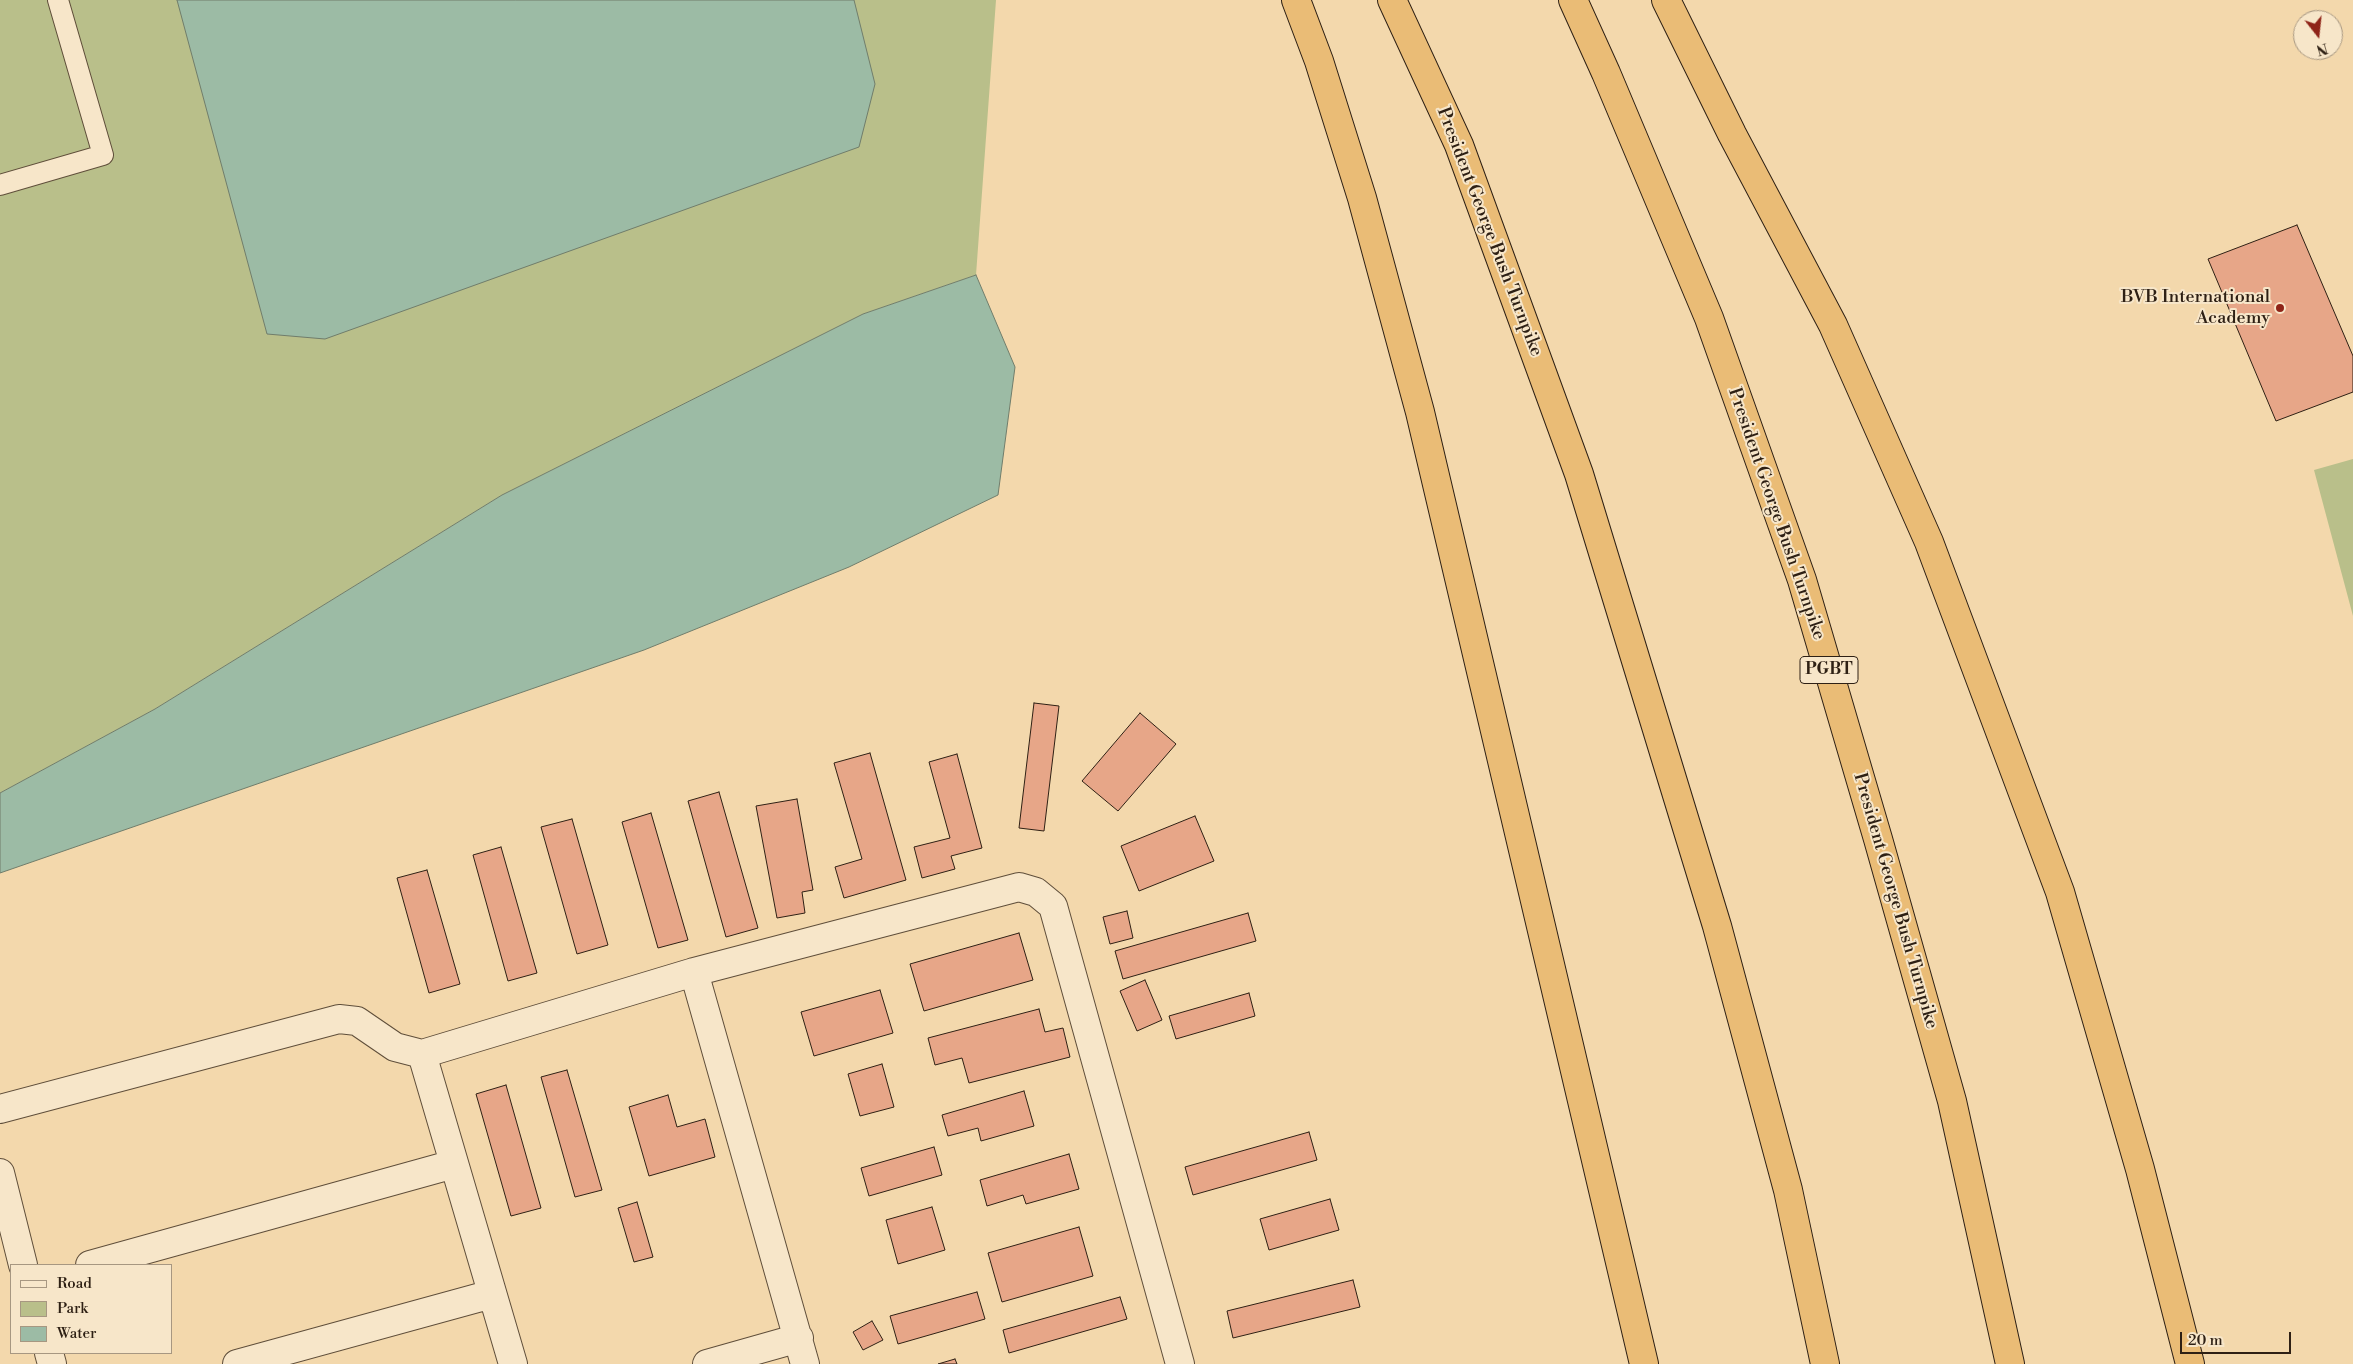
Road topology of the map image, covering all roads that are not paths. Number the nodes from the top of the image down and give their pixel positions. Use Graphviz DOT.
graph roads {
  1 [pos="58,0"];
  2 [pos="1296,0"];
  3 [pos="1392,0"];
  4 [pos="1573,0"];
  5 [pos="1666,0"];
  6 [pos="0,185"];
  7 [pos="694,972"];
  8 [pos="422,1054"];
  9 [pos="0,1108"];
  10 [pos="454,1164"];
  11 [pos="0,1173"];
  12 [pos="23,1264"];
  13 [pos="94,1264"];
  14 [pos="492,1294"];
  15 [pos="802,1351"];
  16 [pos="237,1364"];
  17 [pos="513,1364"];
  18 [pos="707,1364"];
  19 [pos="1180,1364"];
  20 [pos="1644,1364"];
  21 [pos="1825,1364"];
  22 [pos="2010,1364"];
  23 [pos="2190,1364"];
  1 -- 6 [label="lane"];
  2 -- 20 [label="highway"];
  3 -- 21 [label="highway, President George Bush Turnpike"];
  4 -- 22 [label="highway, President George Bush Turnpike / PGBT"];
  5 -- 23 [label="highway"];
  7 -- 8 [label="street"];
  7 -- 15 [label="street"];
  7 -- 19 [label="street"];
  8 -- 9 [label="street"];
  8 -- 10 [label="street"];
  10 -- 13 [label="street"];
  10 -- 14 [label="street"];
  11 -- 12 [label="street"];
  14 -- 16 [label="street"];
  14 -- 17 [label="street"];
  15 -- 18 [label="street"];
}
